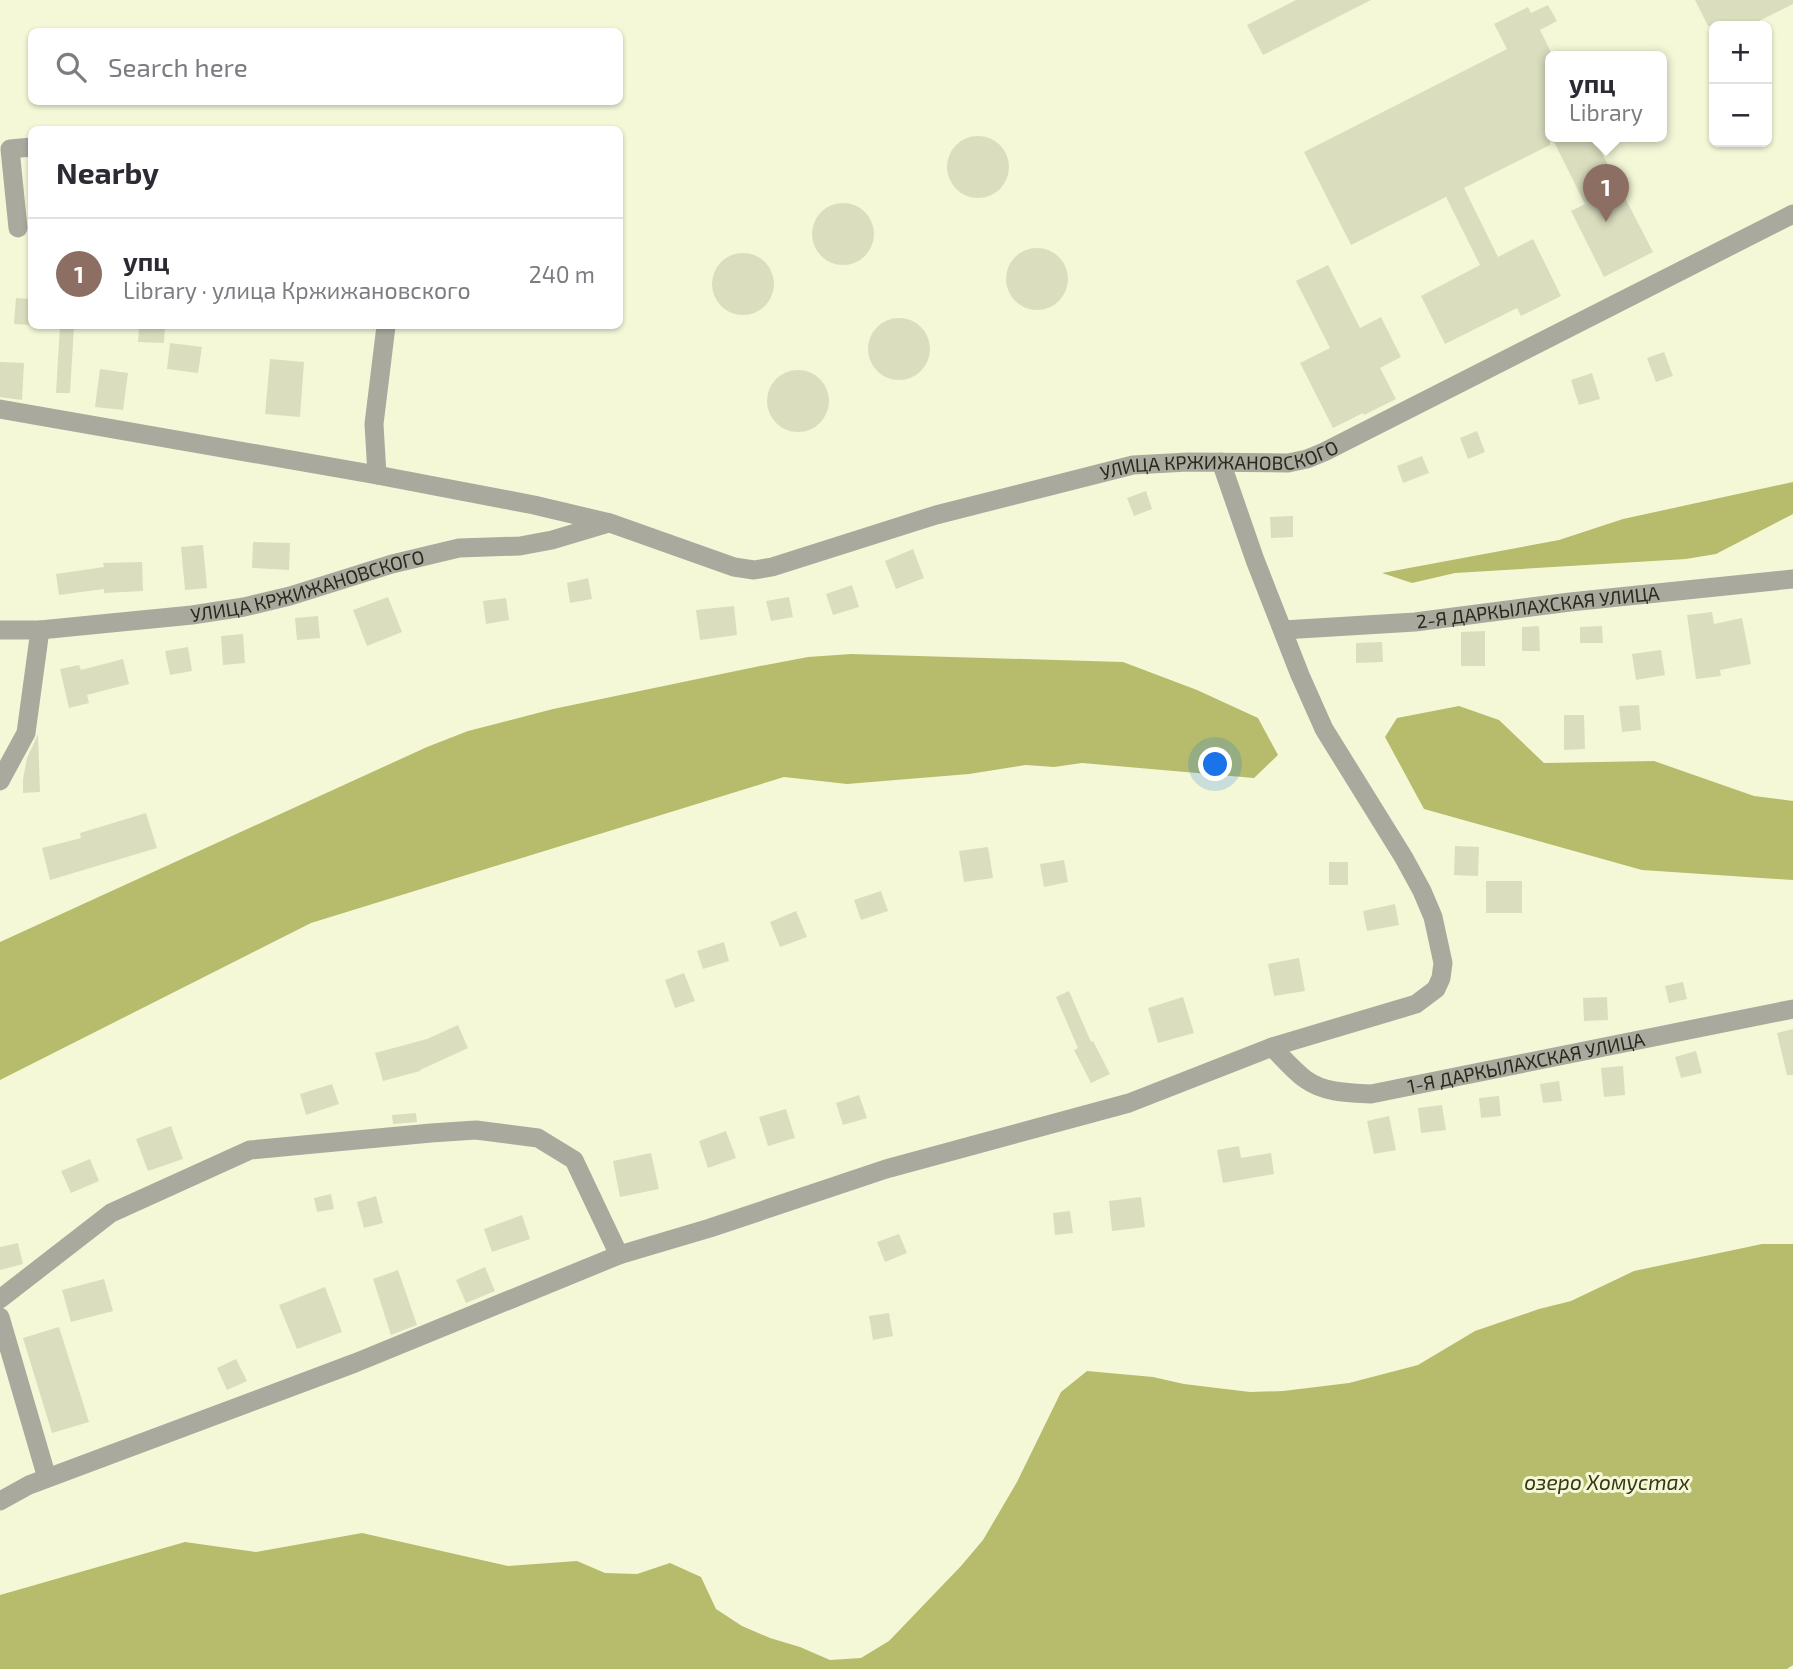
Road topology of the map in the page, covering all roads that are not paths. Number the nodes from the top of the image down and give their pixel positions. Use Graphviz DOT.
graph roads {
  1 [pos="28,147"];
  2 [pos="1793,214"];
  3 [pos="18,228"];
  4 [pos="386,329"];
  5 [pos="0,409"];
  6 [pos="1221,462"];
  7 [pos="377,475"];
  8 [pos="610,523"];
  9 [pos="1793,579"];
  10 [pos="40,629"];
  11 [pos="0,630"];
  12 [pos="1283,630"];
  13 [pos="0,781"];
  14 [pos="1793,1009"];
  15 [pos="1272,1048"];
  16 [pos="620,1255"];
  17 [pos="0,1299"];
  18 [pos="0,1317"];
  19 [pos="47,1478"];
  20 [pos="0,1501"];
  1 -- 3 [label="street"];
  2 -- 6 [label="street, УЛИЦА КРЖИЖАНОВСКОГО"];
  4 -- 7 [label="street"];
  5 -- 7 [label="street, УЛИЦА КРЖИЖАНОВСКОГО"];
  6 -- 8 [label="street, УЛИЦА КРЖИЖАНОВСКОГО"];
  6 -- 12 [label="street"];
  7 -- 8 [label="street, УЛИЦА КРЖИЖАНОВСКОГО"];
  8 -- 10 [label="street, УЛИЦА КРЖИЖАНОВСКОГО"];
  9 -- 12 [label="street, 2-Я ДАРКЫЛАХСКАЯ УЛИЦА"];
  10 -- 11 [label="street, УЛИЦА КРЖИЖАНОВСКОГО"];
  10 -- 13 [label="street"];
  12 -- 15 [label="street"];
  14 -- 15 [label="street, 1-Я ДАРКЫЛАХСКАЯ УЛИЦА"];
  15 -- 16 [label="street"];
  16 -- 17 [label="street"];
  16 -- 19 [label="street"];
  18 -- 19 [label="street"];
  19 -- 20 [label="street"];
}
